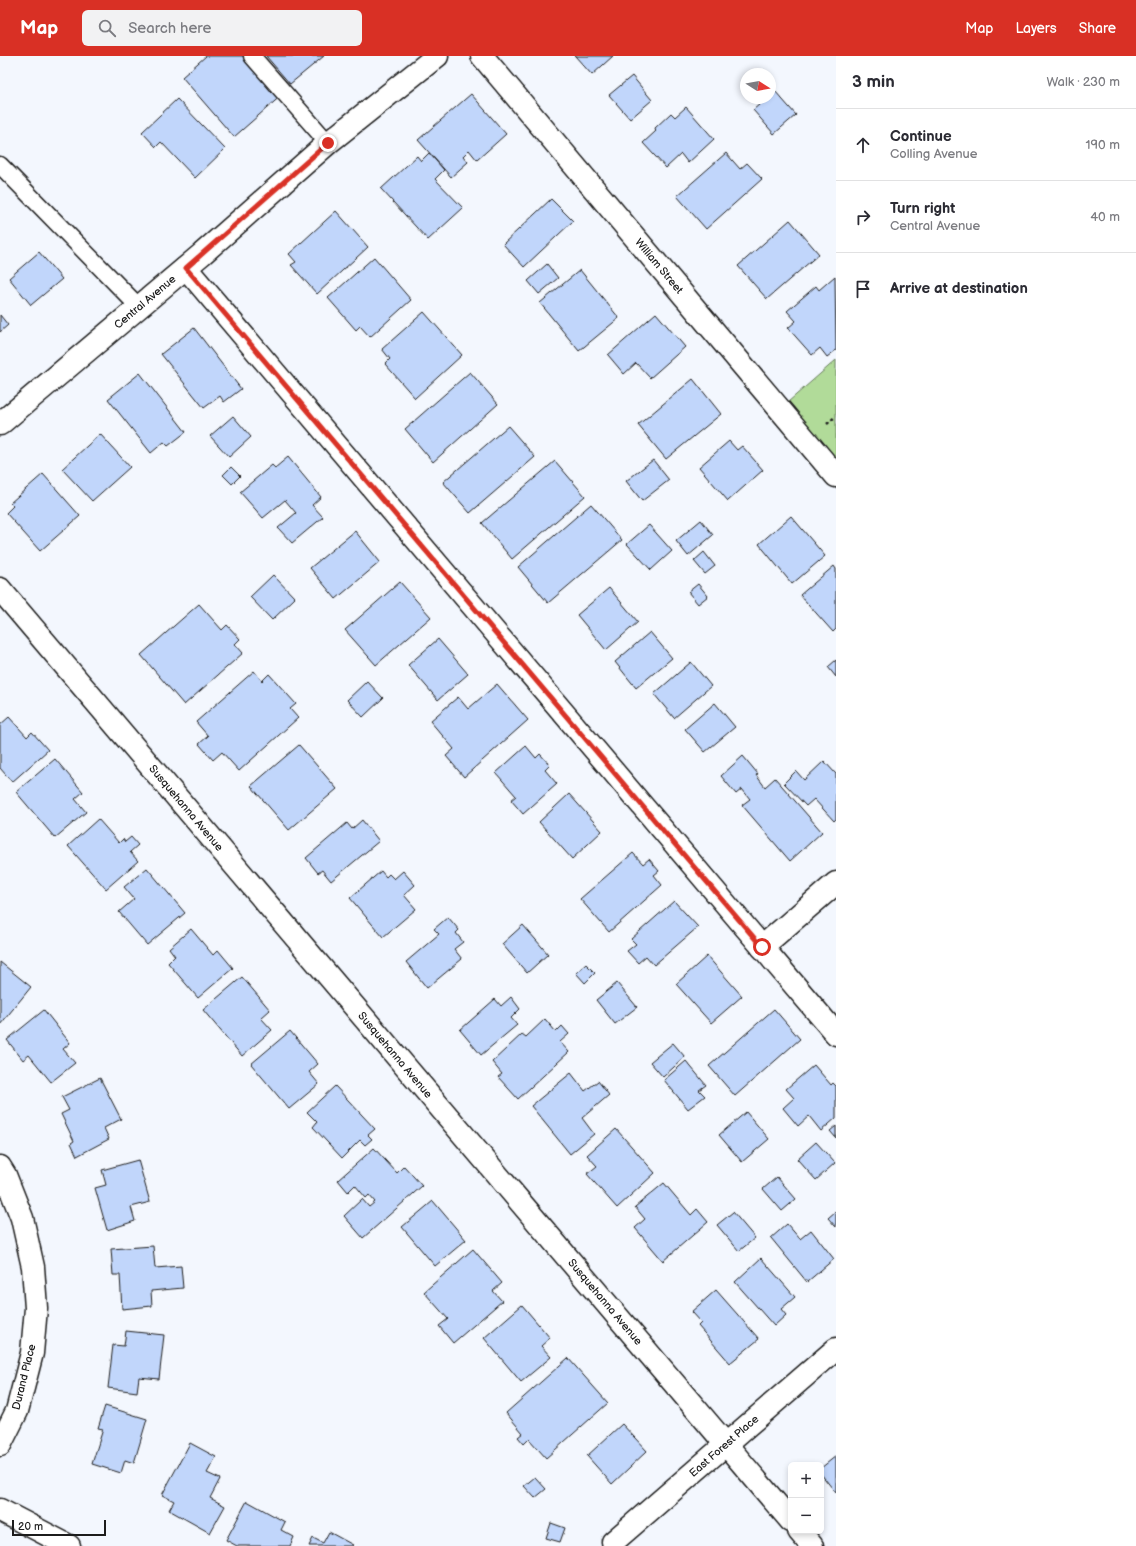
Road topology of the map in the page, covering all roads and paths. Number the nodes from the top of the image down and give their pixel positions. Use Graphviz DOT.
graph roads {
  1 [pos="252,56"];
  2 [pos="437,56"];
  3 [pos="482,56"];
  4 [pos="328,143"];
  5 [pos="0,166"];
  6 [pos="186,268"];
  7 [pos="140,307"];
  8 [pos="0,424"];
  9 [pos="836,476"];
  10 [pos="0,589"];
  11 [pos="836,883"];
  12 [pos="762,947"];
  13 [pos="836,1034"];
  14 [pos="0,1167"];
  15 [pos="836,1349"];
  16 [pos="726,1444"];
  17 [pos="0,1445"];
  18 [pos="0,1510"];
  19 [pos="788,1517"];
  20 [pos="802,1534"];
  21 [pos="613,1542"];
  22 [pos="69,1546"];
  23 [pos="812,1546"];
  1 -- 4 [label="lane"];
  2 -- 4 [label="street, Central Avenue"];
  3 -- 9 [label="street, William Street"];
  4 -- 6 [label="street, Central Avenue"];
  5 -- 7 [label="lane"];
  6 -- 7 [label="street, Central Avenue"];
  6 -- 12 [label="street"];
  7 -- 8 [label="street, Central Avenue"];
  10 -- 16 [label="street, Susquehanna Avenue"];
  11 -- 12 [label="street"];
  12 -- 13 [label="street"];
  14 -- 17 [label="street, Durand Place"];
  15 -- 16 [label="street, East Forest Place"];
  16 -- 19 [label="street, Susquehanna Avenue"];
  16 -- 21 [label="street, East Forest Place"];
  18 -- 22 [label="street"];
  20 -- 23 [label="street"];
}
